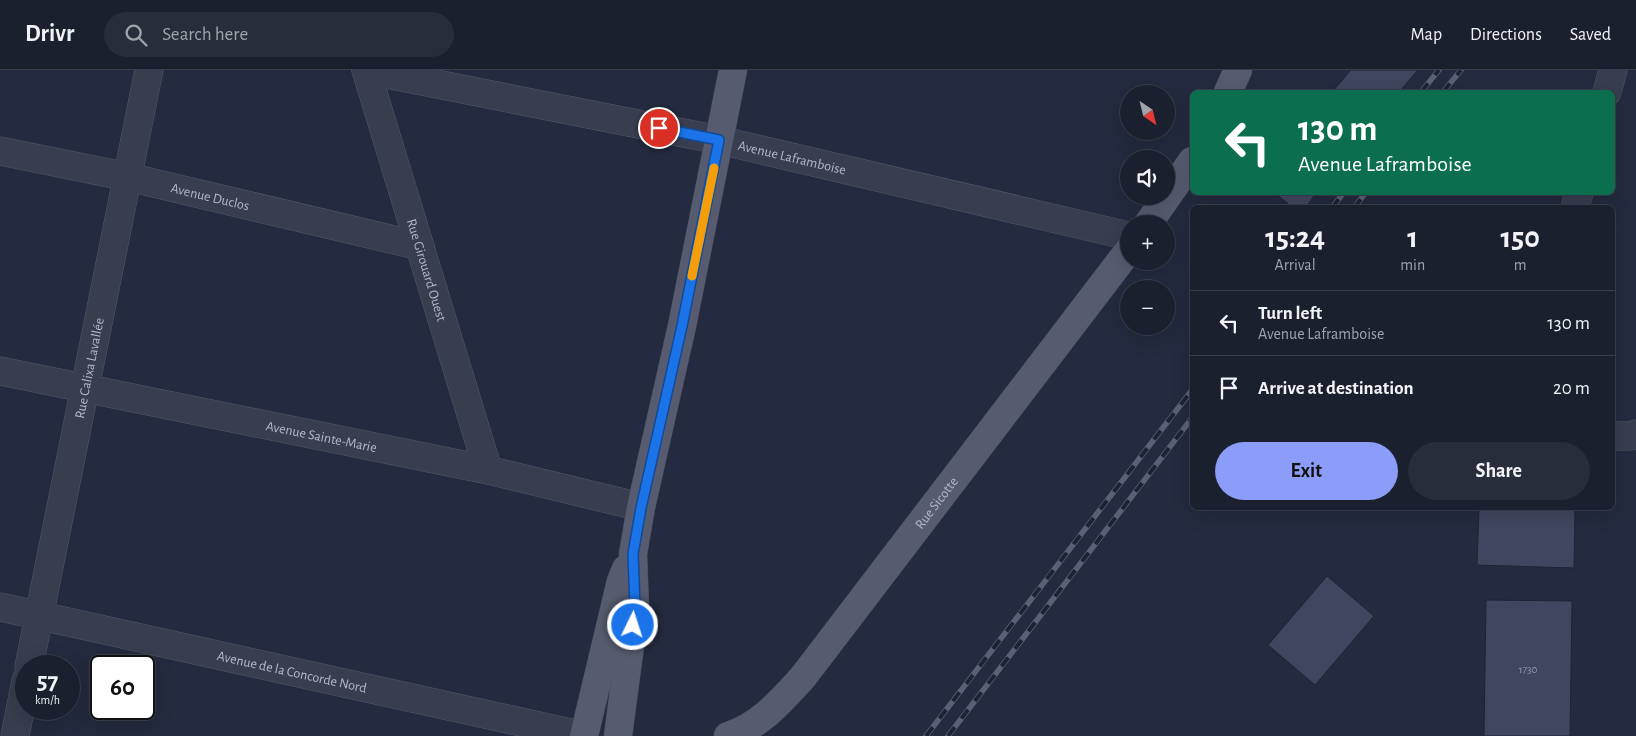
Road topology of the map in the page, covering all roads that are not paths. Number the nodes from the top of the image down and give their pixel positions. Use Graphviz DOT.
graph roads {
  1 [pos="149,70"];
  2 [pos="366,70"];
  3 [pos="733,70"];
  4 [pos="1238,70"];
  5 [pos="1614,70"];
  6 [pos="1229,90"];
  7 [pos="1608,90"];
  8 [pos="719,140"];
  9 [pos="0,151"];
  10 [pos="1190,164"];
  11 [pos="128,177"];
  12 [pos="1154,215"];
  13 [pos="1120,234"];
  14 [pos="420,246"];
  15 [pos="1120,262"];
  16 [pos="0,371"];
  17 [pos="85,388"];
  18 [pos="1636,434"];
  19 [pos="1615,436"];
  20 [pos="488,470"];
  21 [pos="641,508"];
  22 [pos="633,554"];
  23 [pos="0,607"];
  24 [pos="40,615"];
  25 [pos="31,655"];
  26 [pos="18,720"];
  27 [pos="15,736"];
  28 [pos="585,736"];
  29 [pos="618,736"];
  30 [pos="728,736"];
  1 -- 11 [label="street, Rue Calixa Lavallée"];
  2 -- 8 [label="street, Avenue Laframboise"];
  2 -- 14 [label="street, Rue Girouard Ouest"];
  3 -- 8 [label="main road"];
  4 -- 6 [label="main road"];
  5 -- 7 [label="street"];
  8 -- 13 [label="street, Avenue Laframboise"];
  8 -- 21 [label="main road"];
  9 -- 11 [label="street, Avenue Duclos"];
  10 -- 12 [label="main road"];
  11 -- 14 [label="street, Avenue Duclos"];
  11 -- 17 [label="street, Rue Calixa Lavallée"];
  14 -- 20 [label="street, Rue Girouard Ouest"];
  15 -- 30 [label="main road, Rue Sicotte"];
  16 -- 17 [label="street, Avenue Sainte-Marie"];
  17 -- 20 [label="street, Avenue Sainte-Marie"];
  17 -- 24 [label="street, Rue Calixa Lavallée"];
  18 -- 19 [label="street"];
  20 -- 21 [label="street, Avenue Sainte-Marie"];
  21 -- 22 [label="main road"];
  22 -- 28 [label="main road"];
  22 -- 29 [label="main road"];
  23 -- 24 [label="street, Avenue de la Concorde Nord"];
  24 -- 25 [label="street, Rue Calixa Lavallée"];
  24 -- 28 [label="street, Avenue de la Concorde Nord"];
  26 -- 27 [label="street"];
}
